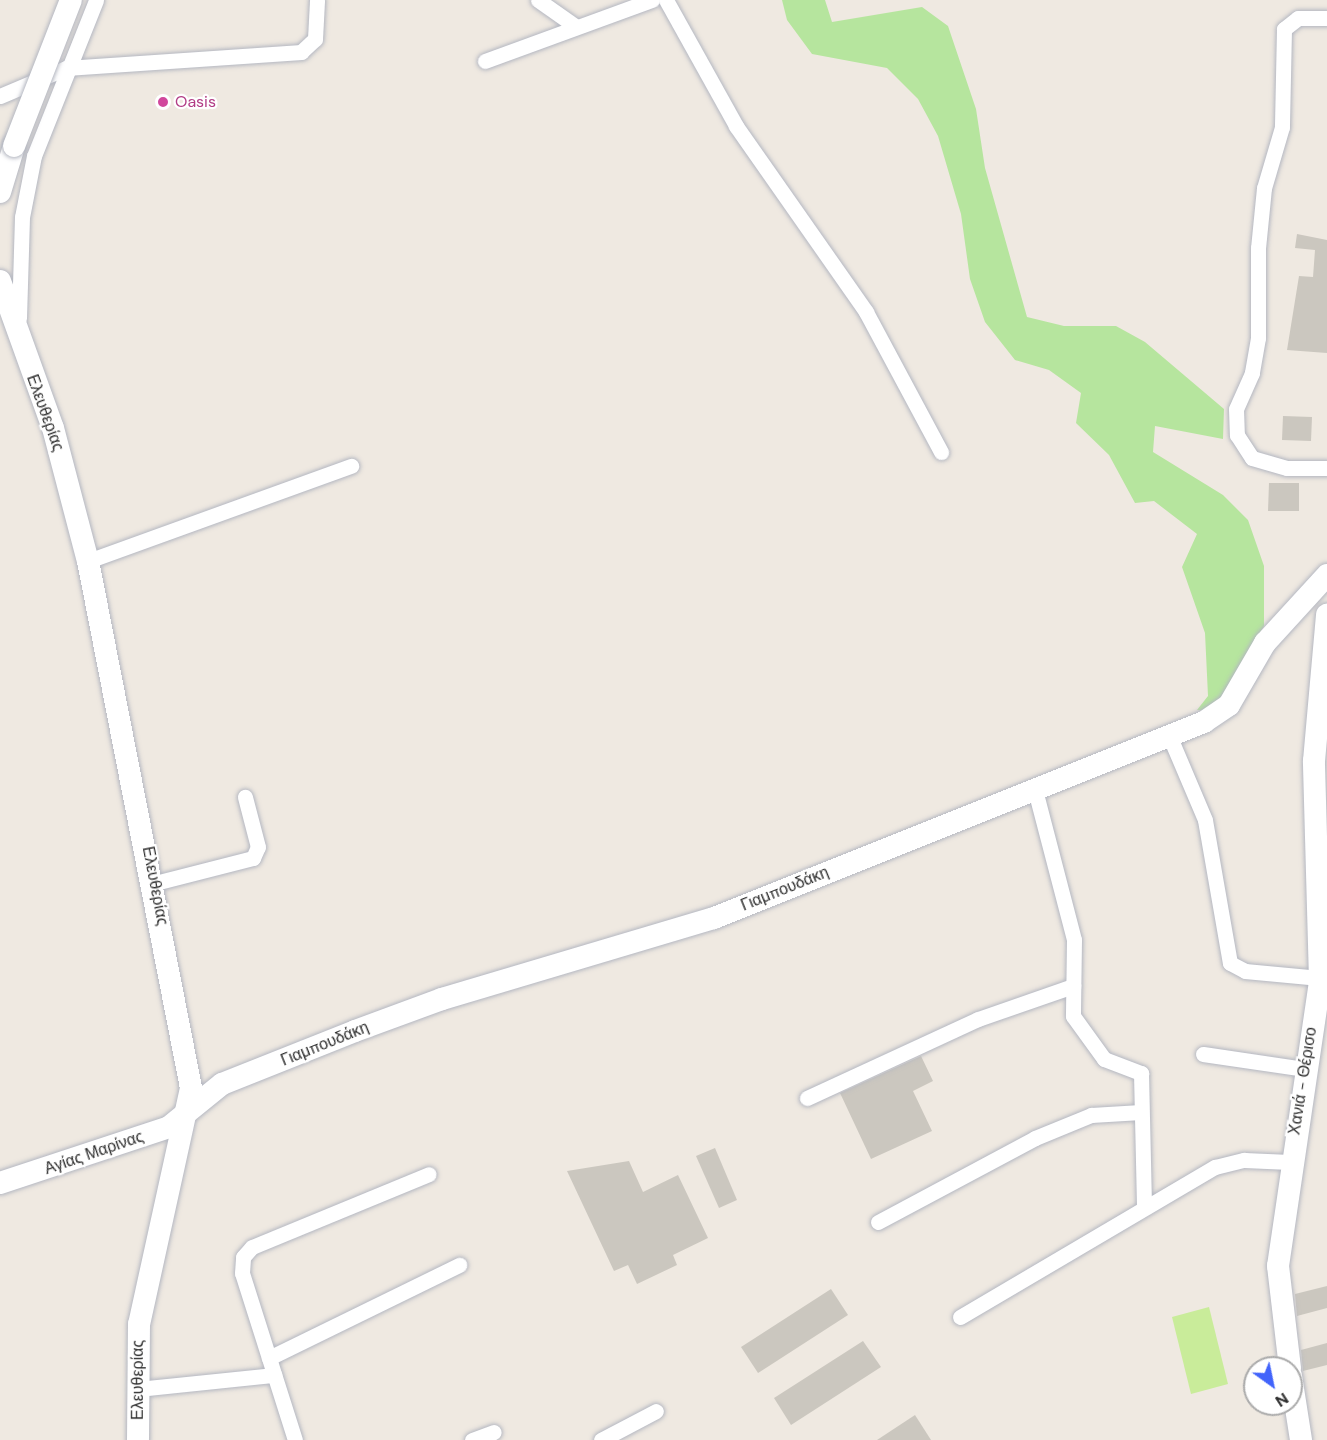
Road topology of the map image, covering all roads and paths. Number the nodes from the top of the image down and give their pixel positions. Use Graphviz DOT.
graph roads {
  1 [pos="71,0"];
  2 [pos="96,0"];
  3 [pos="317,0"];
  4 [pos="538,0"];
  5 [pos="652,0"];
  6 [pos="666,0"];
  7 [pos="1327,18"];
  8 [pos="575,26"];
  9 [pos="485,61"];
  10 [pos="66,68"];
  11 [pos="0,96"];
  12 [pos="0,192"];
  13 [pos="1,289"];
  14 [pos="19,343"];
  15 [pos="941,452"];
  16 [pos="351,466"];
  17 [pos="1327,468"];
  18 [pos="88,561"];
  19 [pos="1327,575"];
  20 [pos="1327,615"];
  21 [pos="1169,735"];
  22 [pos="1034,786"];
  23 [pos="245,797"];
  24 [pos="155,884"];
  25 [pos="1320,978"];
  26 [pos="1073,986"];
  27 [pos="1203,1054"];
  28 [pos="1304,1069"];
  29 [pos="807,1098"];
  30 [pos="1141,1112"];
  31 [pos="186,1116"];
  32 [pos="1290,1162"];
  33 [pos="429,1174"];
  34 [pos="0,1183"];
  35 [pos="1144,1206"];
  36 [pos="878,1222"];
  37 [pos="459,1265"];
  38 [pos="960,1317"];
  39 [pos="1289,1356"];
  40 [pos="269,1358"];
  41 [pos="274,1374"];
  42 [pos="138,1389"];
  43 [pos="657,1411"];
  44 [pos="1297,1416"];
  45 [pos="494,1432"];
  46 [pos="138,1440"];
  47 [pos="295,1440"];
  48 [pos="472,1440"];
  49 [pos="601,1440"];
  50 [pos="1301,1440"];
  1 -- 12 [label="main road, bridge"];
  2 -- 10 [label="street"];
  3 -- 10 [label="street"];
  4 -- 8 [label="street"];
  5 -- 8 [label="street"];
  6 -- 15 [label="street"];
  7 -- 17 [label="street"];
  8 -- 9 [label="street"];
  10 -- 11 [label="street"];
  10 -- 14 [label="street"];
  13 -- 14 [label="main road, Ελευθερίας"];
  14 -- 18 [label="main road, Ελευθερίας"];
  16 -- 18 [label="street"];
  18 -- 24 [label="main road, Ελευθερίας"];
  19 -- 21 [label="main road, Γιαμπουδάκη"];
  20 -- 25 [label="main road, Χανιά - Θέρισο"];
  21 -- 22 [label="main road, Γιαμπουδάκη"];
  21 -- 25 [label="street"];
  22 -- 26 [label="street"];
  22 -- 31 [label="main road, Γιαμπουδάκη"];
  23 -- 24 [label="street"];
  24 -- 31 [label="main road, Ελευθερίας"];
  25 -- 28 [label="main road, Χανιά - Θέρισο"];
  26 -- 29 [label="street"];
  26 -- 30 [label="street"];
  27 -- 28 [label="street"];
  28 -- 32 [label="main road, Χανιά - Θέρισο"];
  30 -- 35 [label="street"];
  30 -- 36 [label="street"];
  31 -- 34 [label="main road, Αγίας Μαρίνας"];
  31 -- 42 [label="main road, Ελευθερίας"];
  32 -- 35 [label="street"];
  32 -- 39 [label="main road, Χανιά - Θέρισο"];
  33 -- 40 [label="street"];
  35 -- 38 [label="street"];
  37 -- 40 [label="street"];
  40 -- 41 [label="street"];
  41 -- 42 [label="street"];
  41 -- 47 [label="street"];
  42 -- 46 [label="main road, Ελευθερίας"];
  43 -- 49 [label="street"];
  44 -- 50 [label="main road"];
  45 -- 48 [label="street"];
}
